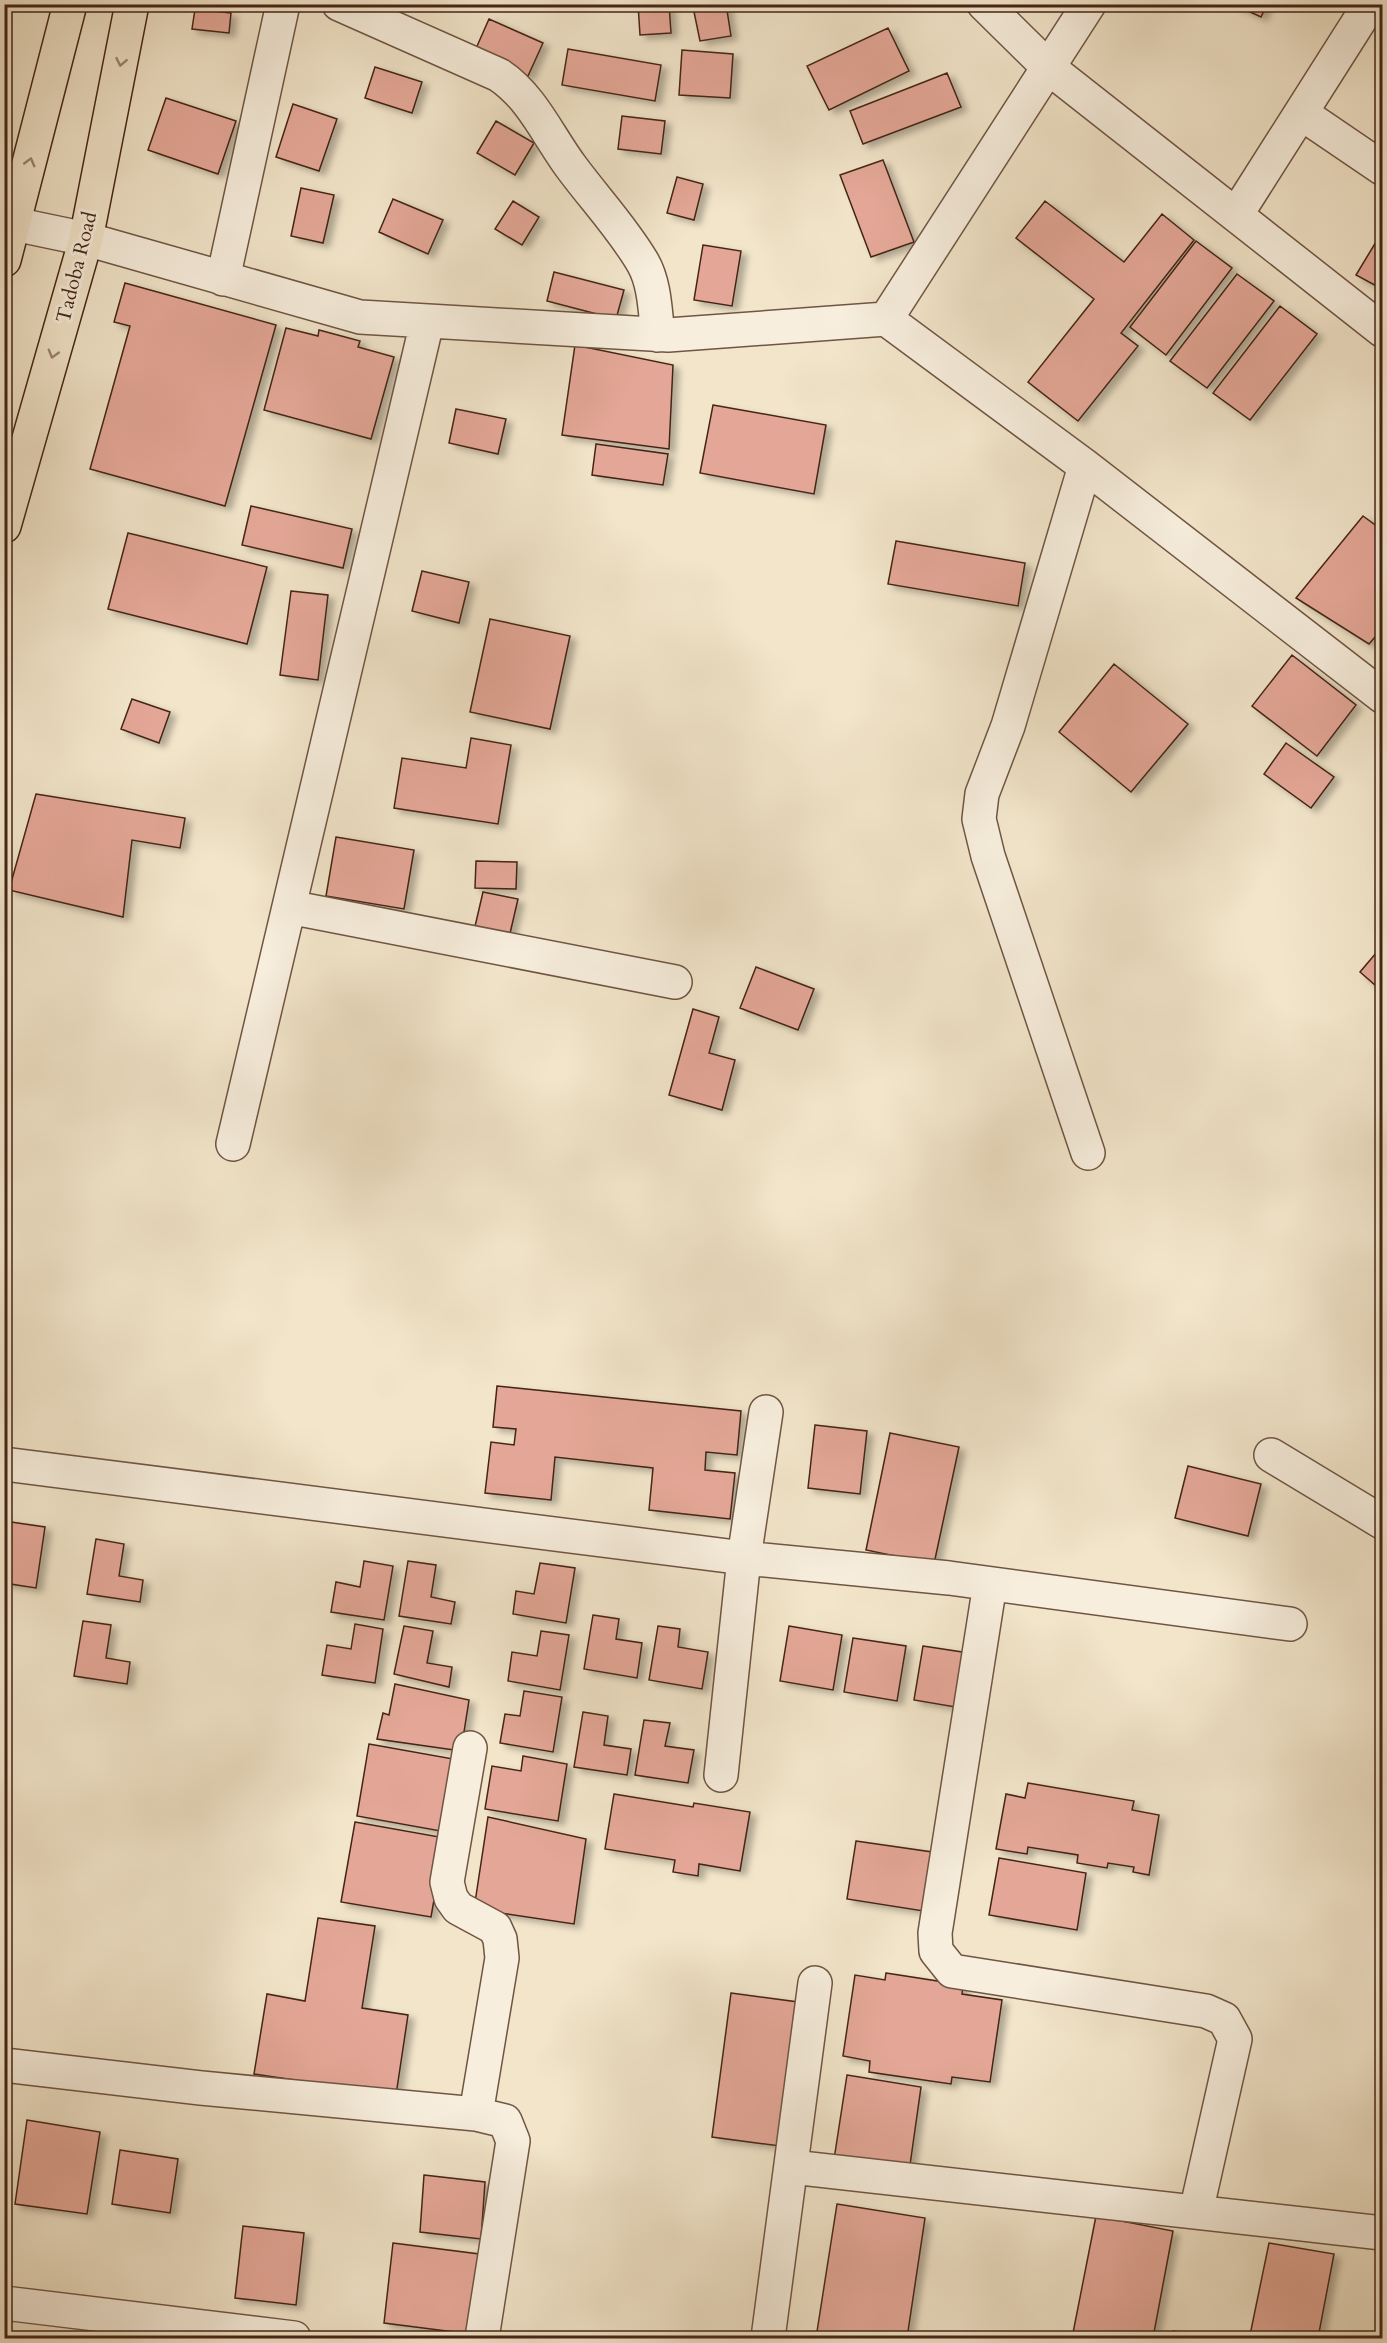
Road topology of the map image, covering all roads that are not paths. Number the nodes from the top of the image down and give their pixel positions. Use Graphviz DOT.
graph roads {
  1 [pos="70,4"];
  2 [pos="132,4"];
  3 [pos="283,4"];
  4 [pos="339,4"];
  5 [pos="984,4"];
  6 [pos="1089,4"];
  7 [pos="1370,4"];
  8 [pos="1049,68"];
  9 [pos="1301,113"];
  10 [pos="1383,168"];
  11 [pos="1236,215"];
  12 [pos="14,224"];
  13 [pos="86,239"];
  14 [pos="4,260"];
  15 [pos="223,279"];
  16 [pos="886,319"];
  17 [pos="427,321"];
  18 [pos="1383,330"];
  19 [pos="658,335"];
  20 [pos="1085,466"];
  21 [pos="4,526"];
  22 [pos="1383,696"];
  23 [pos="289,908"];
  24 [pos="675,982"];
  25 [pos="233,1144"];
  26 [pos="1088,1153"];
  27 [pos="766,1412"];
  28 [pos="1271,1455"];
  29 [pos="4,1464"];
  30 [pos="1383,1522"];
  31 [pos="744,1558"];
  32 [pos="990,1584"];
  33 [pos="1290,1624"];
  34 [pos="470,1748"];
  35 [pos="721,1775"];
  36 [pos="815,1983"];
  37 [pos="4,2064"];
  38 [pos="476,2114"];
  39 [pos="792,2167"];
  40 [pos="1196,2212"];
  41 [pos="1383,2234"];
  42 [pos="4,2303"];
  43 [pos="294,2338"];
  44 [pos="482,2338"];
  45 [pos="768,2338"];
  12 -- 1 [label="main road, one-way"];
  2 -- 13 [label="main road, Tadoba Road, one-way"];
  3 -- 15 [label="street"];
  4 -- 19 [label="street"];
  5 -- 8 [label="street"];
  6 -- 8 [label="street"];
  7 -- 9 [label="street"];
  8 -- 11 [label="street"];
  8 -- 16 [label="street"];
  9 -- 10 [label="street"];
  9 -- 11 [label="street"];
  11 -- 18 [label="street"];
  12 -- 13 [label="street"];
  12 -- 14 [label="main road"];
  13 -- 15 [label="street"];
  13 -- 21 [label="main road, Tadoba Road, one-way"];
  15 -- 17 [label="street"];
  16 -- 19 [label="street"];
  16 -- 20 [label="street"];
  17 -- 19 [label="street"];
  17 -- 23 [label="street"];
  20 -- 22 [label="street"];
  20 -- 26 [label="street"];
  23 -- 24 [label="street"];
  23 -- 25 [label="street"];
  27 -- 31 [label="street"];
  28 -- 30 [label="street"];
  29 -- 31 [label="street"];
  31 -- 32 [label="street"];
  31 -- 35 [label="street"];
  32 -- 33 [label="street"];
  32 -- 40 [label="street"];
  34 -- 38 [label="street"];
  36 -- 39 [label="street"];
  37 -- 38 [label="street"];
  38 -- 44 [label="street"];
  39 -- 40 [label="street"];
  39 -- 45 [label="street"];
  40 -- 41 [label="street"];
  42 -- 43 [label="street"];
}
